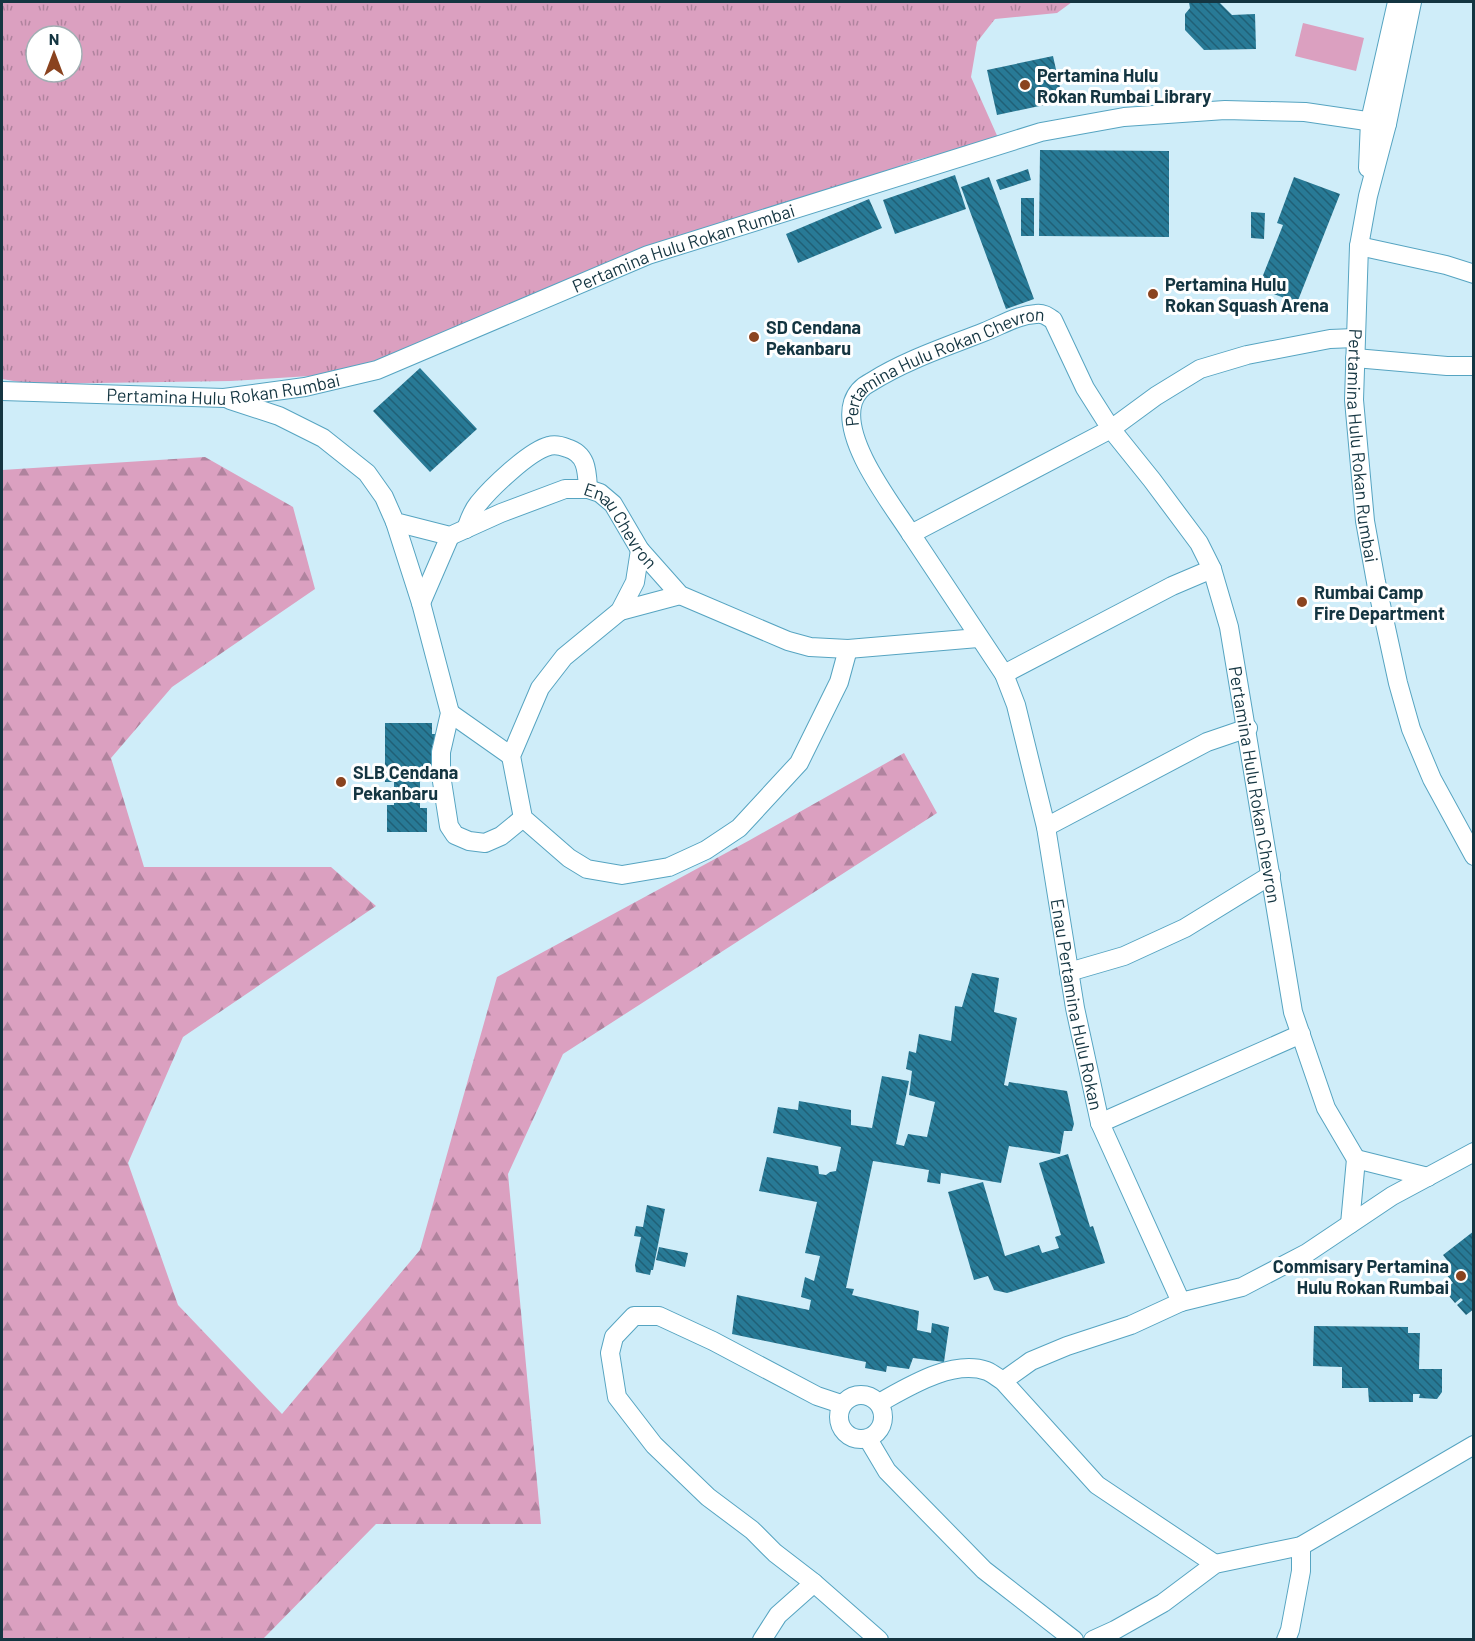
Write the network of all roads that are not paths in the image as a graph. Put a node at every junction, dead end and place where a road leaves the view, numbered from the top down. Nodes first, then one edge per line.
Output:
1 (1397, 2) edge
2 (1412, 2) edge
3 (1378, 123) junction
4 (1359, 246) junction
5 (1473, 274) edge
6 (1355, 338) junction
7 (1355, 358) junction
8 (1473, 366) edge
9 (2, 391) edge
10 (224, 398) junction
11 (1111, 429) junction
12 (588, 489) junction
13 (395, 522) junction
14 (458, 533) junction
15 (910, 534) junction
16 (640, 550) junction
17 (1212, 569) junction
18 (680, 596) junction
19 (421, 603) junction
20 (620, 611) junction
21 (978, 638) junction
22 (848, 648) junction
23 (1004, 674) junction
24 (450, 713) junction
25 (1248, 728) junction
26 (510, 756) junction
27 (523, 818) junction
28 (1046, 827) junction
29 (1473, 856) edge
30 (1272, 875) junction
31 (1069, 972) junction
32 (1301, 1034) junction
33 (1100, 1123) junction
34 (1473, 1152) edge
35 (1356, 1159) junction
36 (1428, 1177) junction
37 (1350, 1224) junction
38 (1181, 1302) junction
39 (1003, 1381) junction
40 (879, 1403) junction
41 (841, 1404) junction
42 (868, 1439) junction
43 (1473, 1444) edge
44 (1301, 1546) junction
45 (1215, 1564) junction
46 (814, 1583) junction
47 (762, 1640) edge
48 (879, 1640) edge
49 (1074, 1640) edge
50 (1093, 1640) edge
51 (1286, 1640) edge

1 - 3 street
2 - 3 street
3 - 4 street, Pertamina Hulu Rokan Rumbai
3 - 10 street, Pertamina Hulu Rokan Rumbai
4 - 5 street
4 - 6 street, Pertamina Hulu Rokan Rumbai
6 - 7 street, Pertamina Hulu Rokan Rumbai
6 - 11 street
7 - 8 street
7 - 29 street, Pertamina Hulu Rokan Rumbai
9 - 10 street, Pertamina Hulu Rokan Rumbai
10 - 13 street
11 - 15 street
11 - 15 street, Pertamina Hulu Rokan Chevron
11 - 17 street, Pertamina Hulu Rokan Chevron
12 - 14 street, Enau Chevron
12 - 14 street
12 - 16 street, Enau Chevron
13 - 14 street
13 - 19 street
14 - 19 street
15 - 21 street, Enau Pertamina Hulu Rokan
16 - 18 street, Enau Chevron
16 - 20 street
17 - 23 street
17 - 25 street, Pertamina Hulu Rokan Chevron
18 - 20 street
18 - 22 street, Enau Chevron
19 - 24 street
20 - 26 street
21 - 22 street, Enau Chevron
21 - 23 street, Enau Pertamina Hulu Rokan
22 - 27 street
23 - 28 street, Enau Pertamina Hulu Rokan
24 - 26 street
24 - 27 street
25 - 28 street
25 - 30 street, Pertamina Hulu Rokan Chevron
26 - 27 street
28 - 31 street, Enau Pertamina Hulu Rokan
30 - 31 street
30 - 32 street, Pertamina Hulu Rokan Chevron
31 - 33 street, Enau Pertamina Hulu Rokan
32 - 33 street
32 - 35 street, Pertamina Hulu Rokan Chevron
33 - 38 street, Enau Pertamina Hulu Rokan
34 - 36 street
35 - 36 street
35 - 37 street
36 - 37 street
37 - 38 street
38 - 39 street
39 - 40 street
39 - 45 street
40 - 41 street
40 - 42 street
41 - 42 street
41 - 46 street
42 - 49 street
43 - 44 street
44 - 45 street
44 - 51 street
45 - 50 street
46 - 47 street
46 - 48 street

